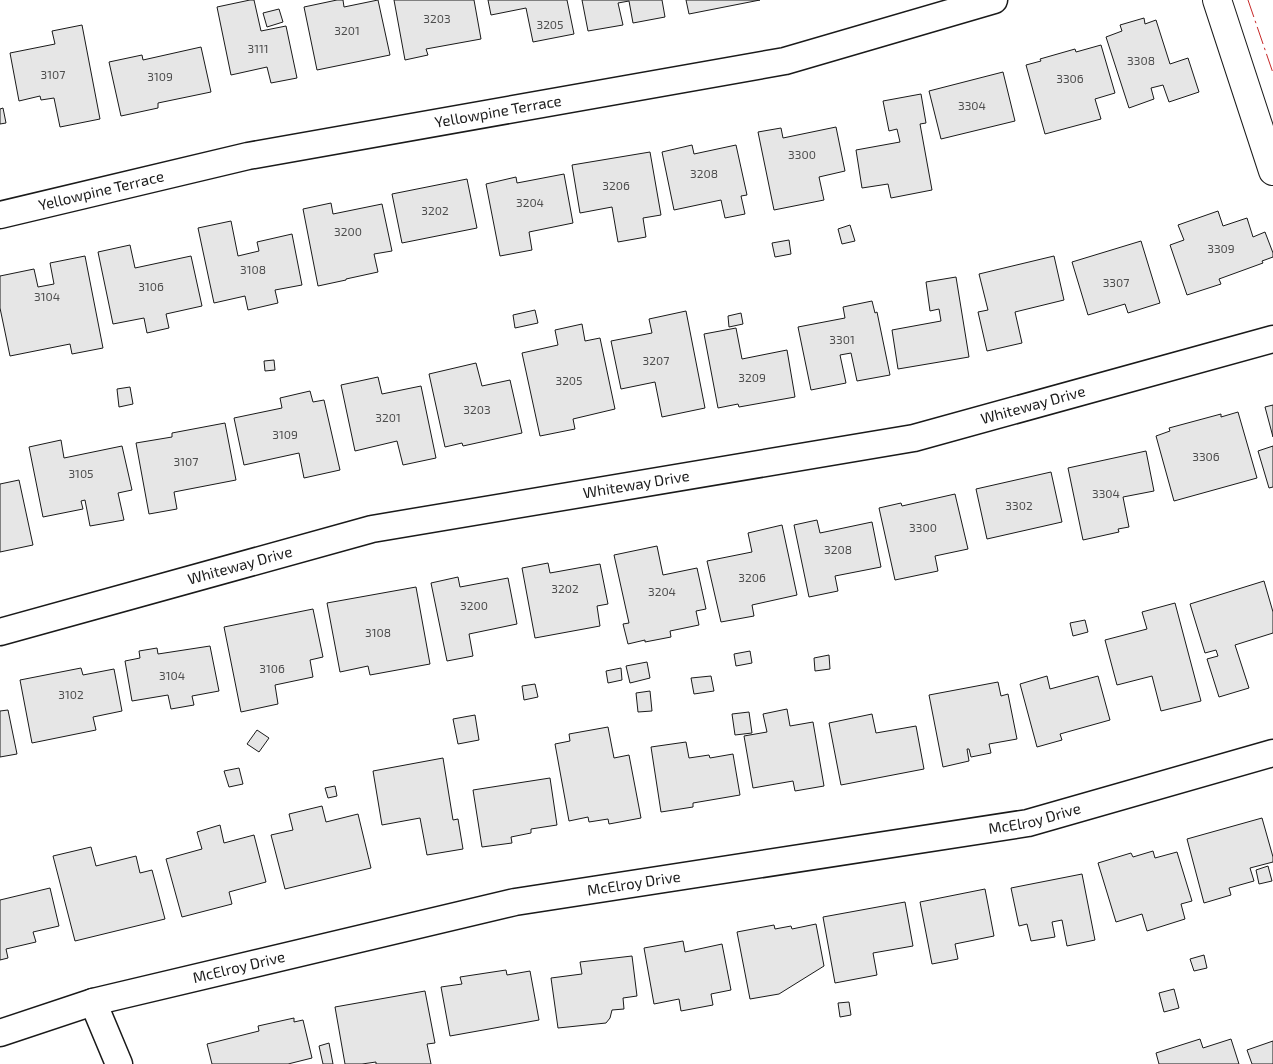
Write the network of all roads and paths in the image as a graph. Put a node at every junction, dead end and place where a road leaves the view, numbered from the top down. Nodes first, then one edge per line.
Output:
1 (994, 0) edge
2 (1216, 0) edge
3 (1273, 171) edge
4 (0, 215) edge
5 (1273, 339) edge
6 (0, 632) edge
7 (1273, 753) edge
8 (93, 1002) junction
9 (0, 1032) edge
10 (119, 1064) edge

1 - 4 street, Yellowpine Terrace
2 - 3 street
5 - 6 street, Whiteway Drive
7 - 8 street, McElroy Drive
8 - 9 street, McElroy Drive
8 - 10 street

